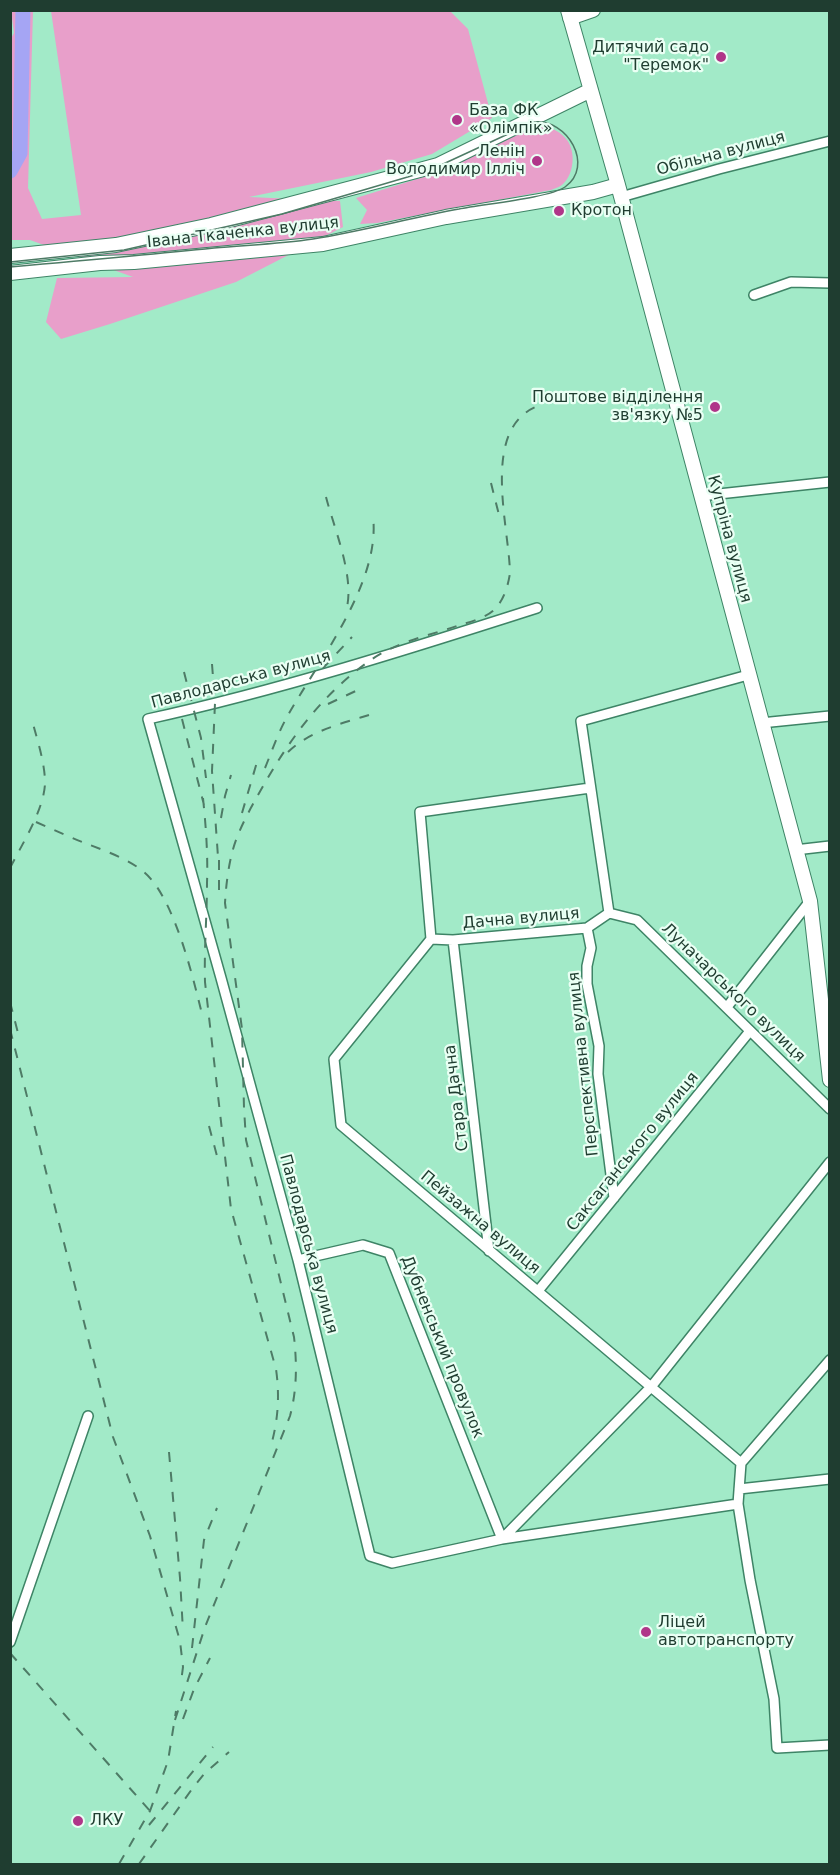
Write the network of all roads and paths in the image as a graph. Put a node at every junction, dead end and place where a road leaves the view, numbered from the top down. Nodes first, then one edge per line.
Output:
1 (593, 10) edge
2 (569, 14) edge
3 (591, 90) junction
4 (830, 141) edge
5 (620, 191) junction
6 (10, 256) edge
7 (10, 273) edge
8 (830, 283) edge
9 (753, 296) dead end
10 (830, 482) edge
11 (700, 496) junction
12 (537, 608) dead end
13 (748, 675) junction
14 (830, 716) edge
15 (761, 723) junction
16 (590, 788) junction
17 (830, 846) edge
18 (795, 850) junction
19 (810, 901) junction
20 (609, 913) junction
21 (587, 928) junction
22 (431, 939) junction
23 (453, 940) junction
24 (727, 1007) junction
25 (750, 1031) junction
26 (830, 1080) edge
27 (830, 1109) edge
28 (830, 1161) edge
29 (614, 1198) junction
30 (489, 1251) junction
31 (298, 1260) junction
32 (538, 1291) junction
33 (830, 1360) edge
34 (651, 1387) junction
35 (88, 1416) dead end
36 (741, 1463) junction
37 (830, 1479) edge
38 (739, 1489) junction
39 (738, 1504) junction
40 (502, 1539) junction
41 (10, 1642) edge
42 (830, 1744) edge

1 - 2 main road
2 - 3 main road, Купріна вулиця
3 - 5 main road, Купріна вулиця
3 - 6 main road, Івана Ткаченка вулиця
4 - 5 street, Обільна вулиця
5 - 7 main road, Івана Ткаченка вулиця
5 - 11 main road, Купріна вулиця
8 - 9 street
10 - 11 street
11 - 13 main road, Купріна вулиця
12 - 31 street, Павлодарська вулиця
13 - 15 main road, Купріна вулиця
13 - 16 street
14 - 15 street
15 - 18 main road, Купріна вулиця
16 - 20 street
16 - 22 street
17 - 18 street
18 - 19 main road, Купріна вулиця
19 - 24 street
19 - 26 main road, Купріна вулиця
20 - 21 street, Дачна вулиця
20 - 24 street, Луначарського вулиця
21 - 23 street, Дачна вулиця
21 - 29 street, Перспективна вулиця
22 - 23 street, Дачна вулиця
22 - 30 street, Пейзажна вулиця
23 - 30 street, Стара Дачна
24 - 25 street, Луначарського вулиця
25 - 27 street, Луначарського вулиця
25 - 29 street, Саксаганського вулиця
28 - 34 street
29 - 32 street, Саксаганського вулиця
30 - 32 street, Пейзажна вулиця
31 - 40 street, Дубненський провулок
31 - 40 street, Павлодарська вулиця
32 - 34 street, Пейзажна вулиця
33 - 36 street
34 - 36 street, Пейзажна вулиця
34 - 40 street
35 - 41 street
36 - 38 street
37 - 38 street
38 - 39 street
39 - 40 street
39 - 42 street

